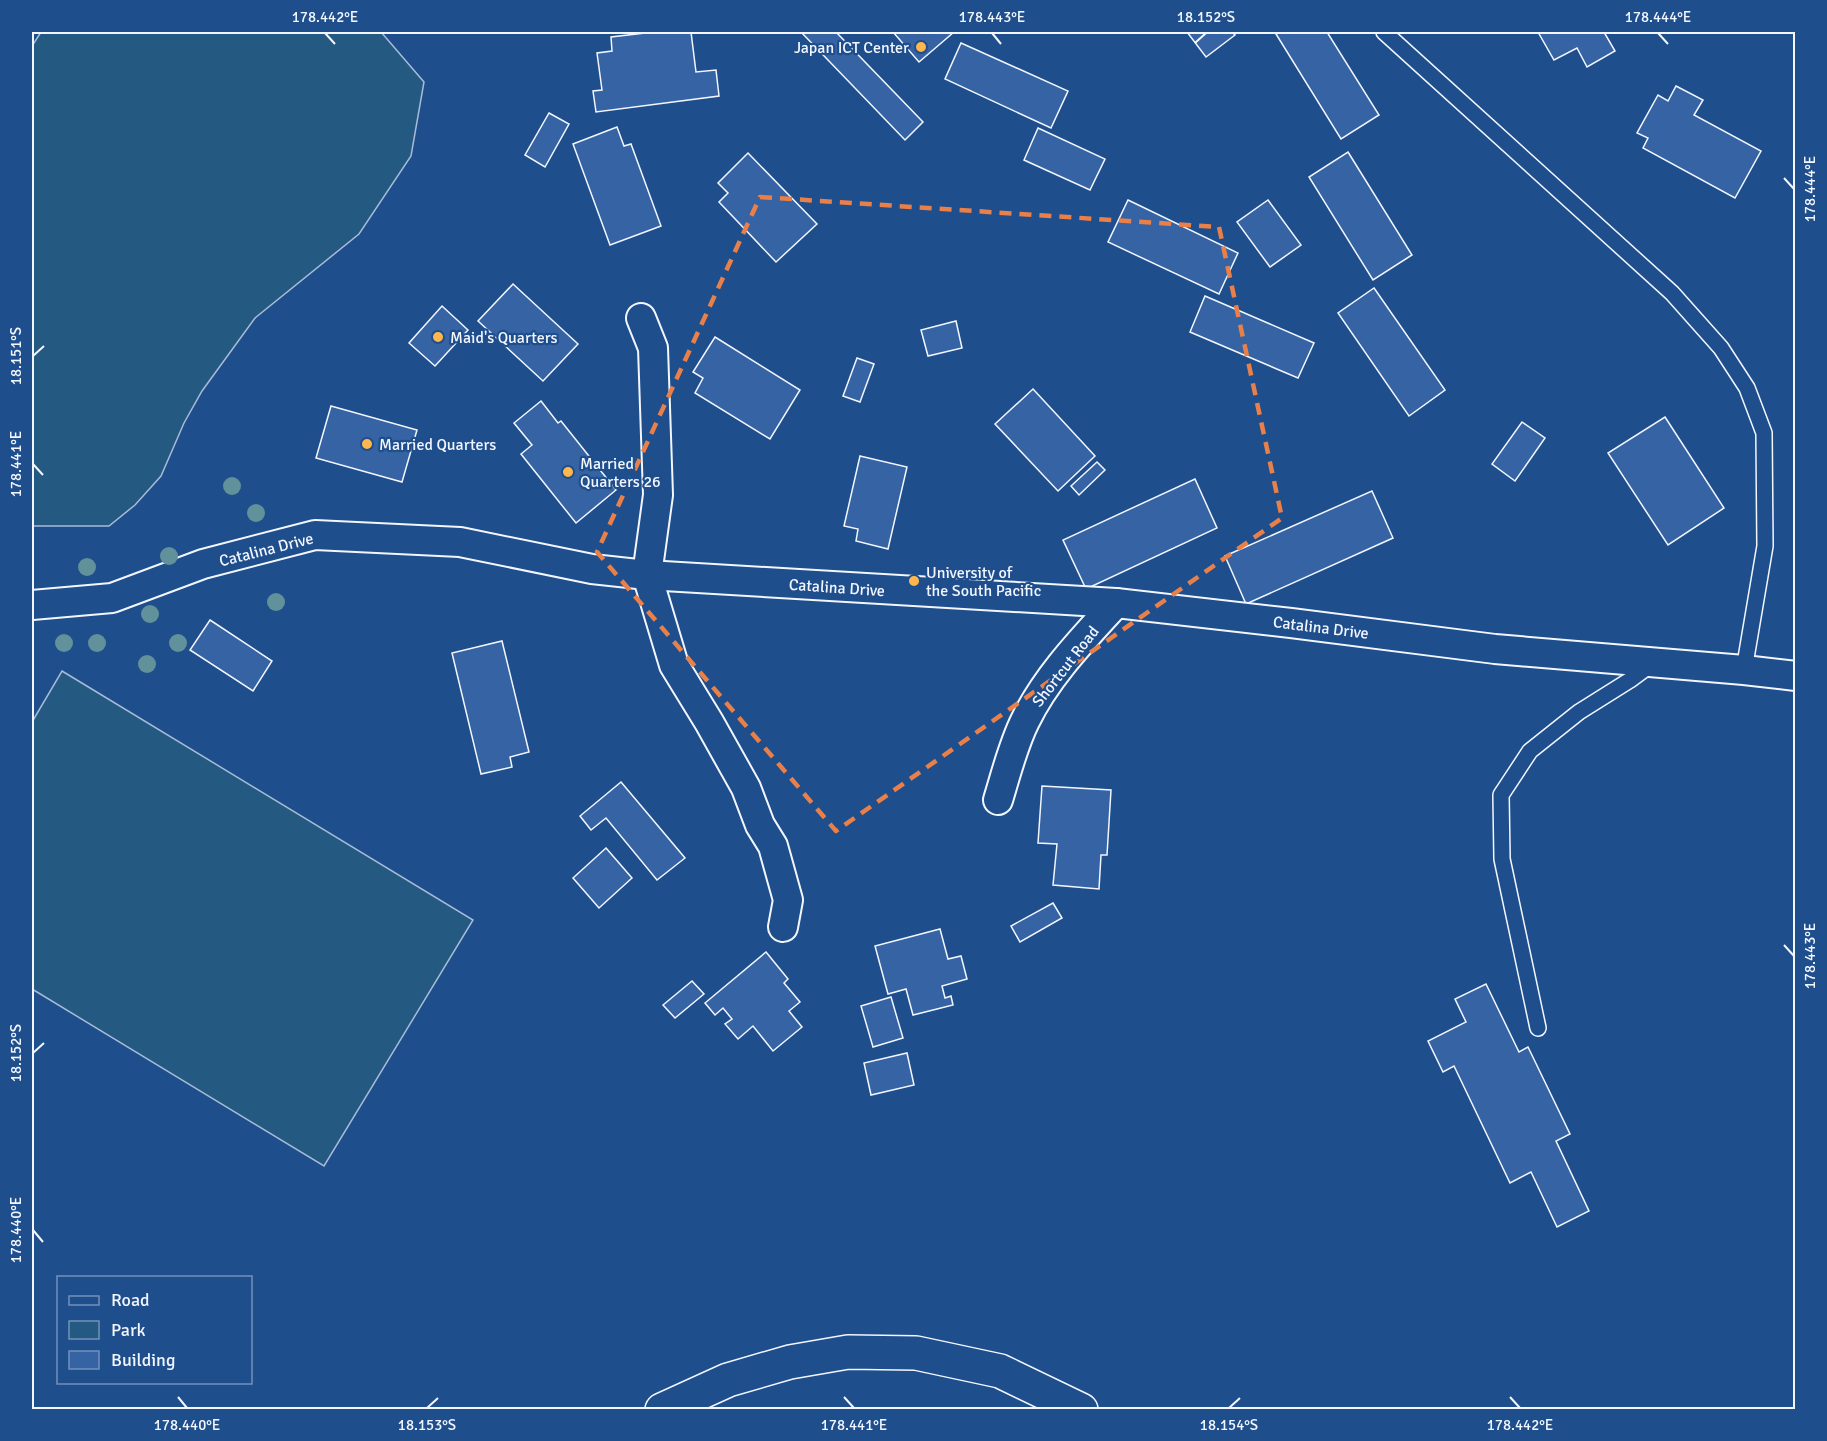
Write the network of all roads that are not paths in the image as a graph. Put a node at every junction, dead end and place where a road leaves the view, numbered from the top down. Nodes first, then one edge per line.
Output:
1 (1384, 32) edge
2 (641, 318) dead end
3 (647, 575) junction
4 (1116, 603) junction
5 (32, 605) edge
6 (1653, 663) junction
7 (1744, 670) junction
8 (1796, 676) edge
9 (998, 800) dead end
10 (783, 927) dead end
11 (1538, 1028) dead end
12 (662, 1410) edge
13 (1081, 1410) edge

1 - 7 lane
2 - 3 street
3 - 4 street, Catalina Drive
3 - 5 street, Catalina Drive
3 - 10 street
4 - 6 street, Catalina Drive
4 - 9 street, Shortcut Road
6 - 7 street, Catalina Drive
6 - 11 lane
7 - 8 street, Catalina Drive
12 - 13 main road

